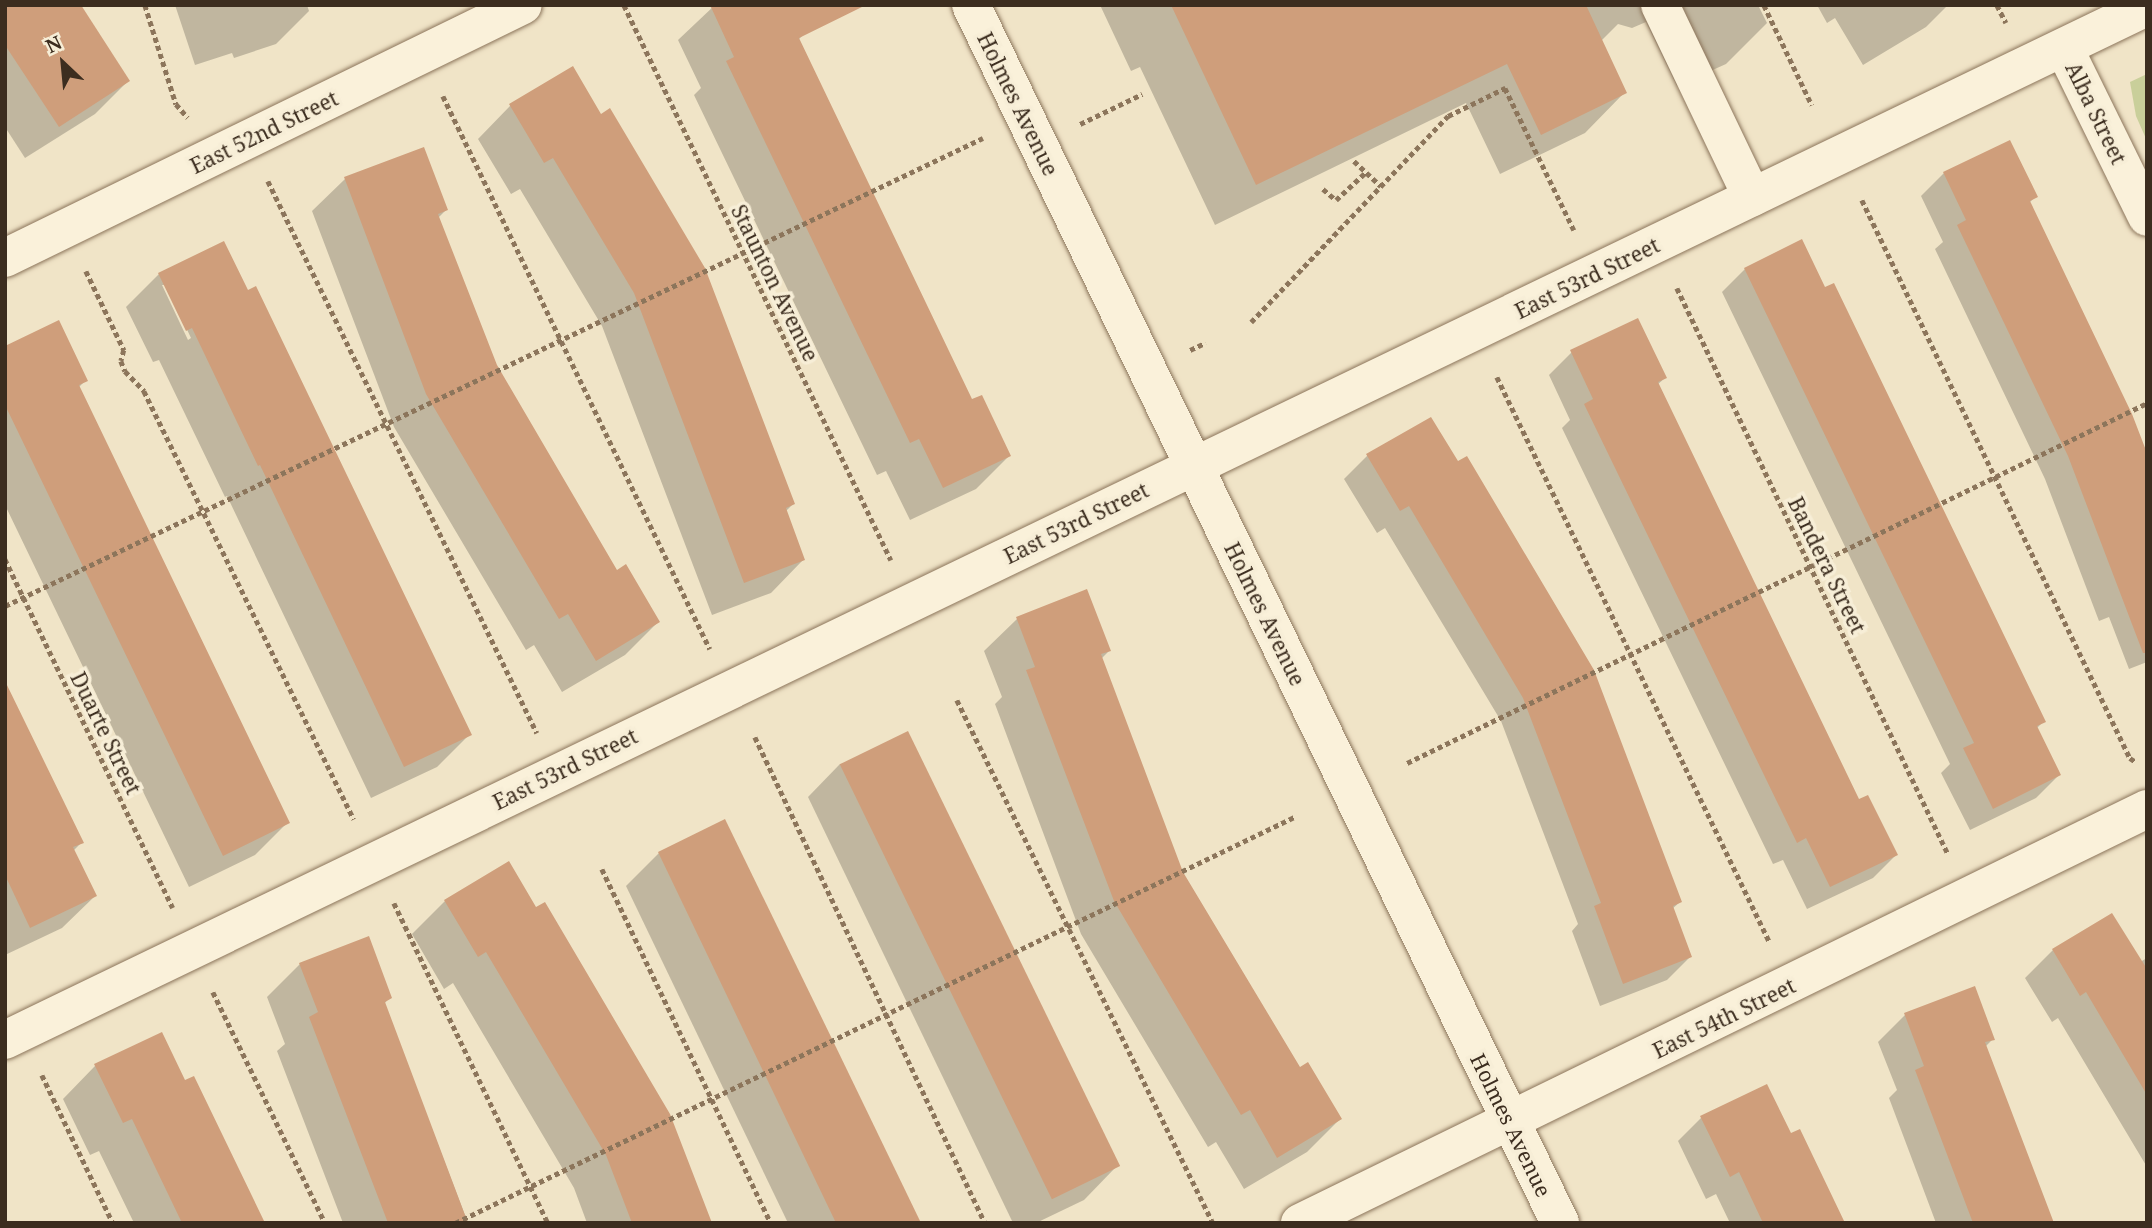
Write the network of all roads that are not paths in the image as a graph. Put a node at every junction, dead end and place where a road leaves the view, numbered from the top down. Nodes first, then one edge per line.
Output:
1 (523, 5) edge
2 (971, 5) edge
3 (1660, 5) edge
4 (2147, 7) edge
5 (2064, 48) junction
6 (1752, 197) junction
7 (2147, 217) edge
8 (5, 258) edge
9 (1195, 466) junction
10 (2147, 809) edge
11 (5, 1040) edge
12 (1509, 1122) junction
13 (1300, 1223) edge
14 (1560, 1223) edge

1 - 8 street, East 52nd Street
2 - 9 street, Holmes Avenue
3 - 6 street
4 - 5 street, East 53rd Street
5 - 6 street, East 53rd Street
5 - 7 street, Alba Street
6 - 9 street, East 53rd Street
9 - 11 street, East 53rd Street
9 - 12 street, Holmes Avenue
10 - 12 street, East 54th Street
12 - 13 street, East 54th Street
12 - 14 street, Holmes Avenue

